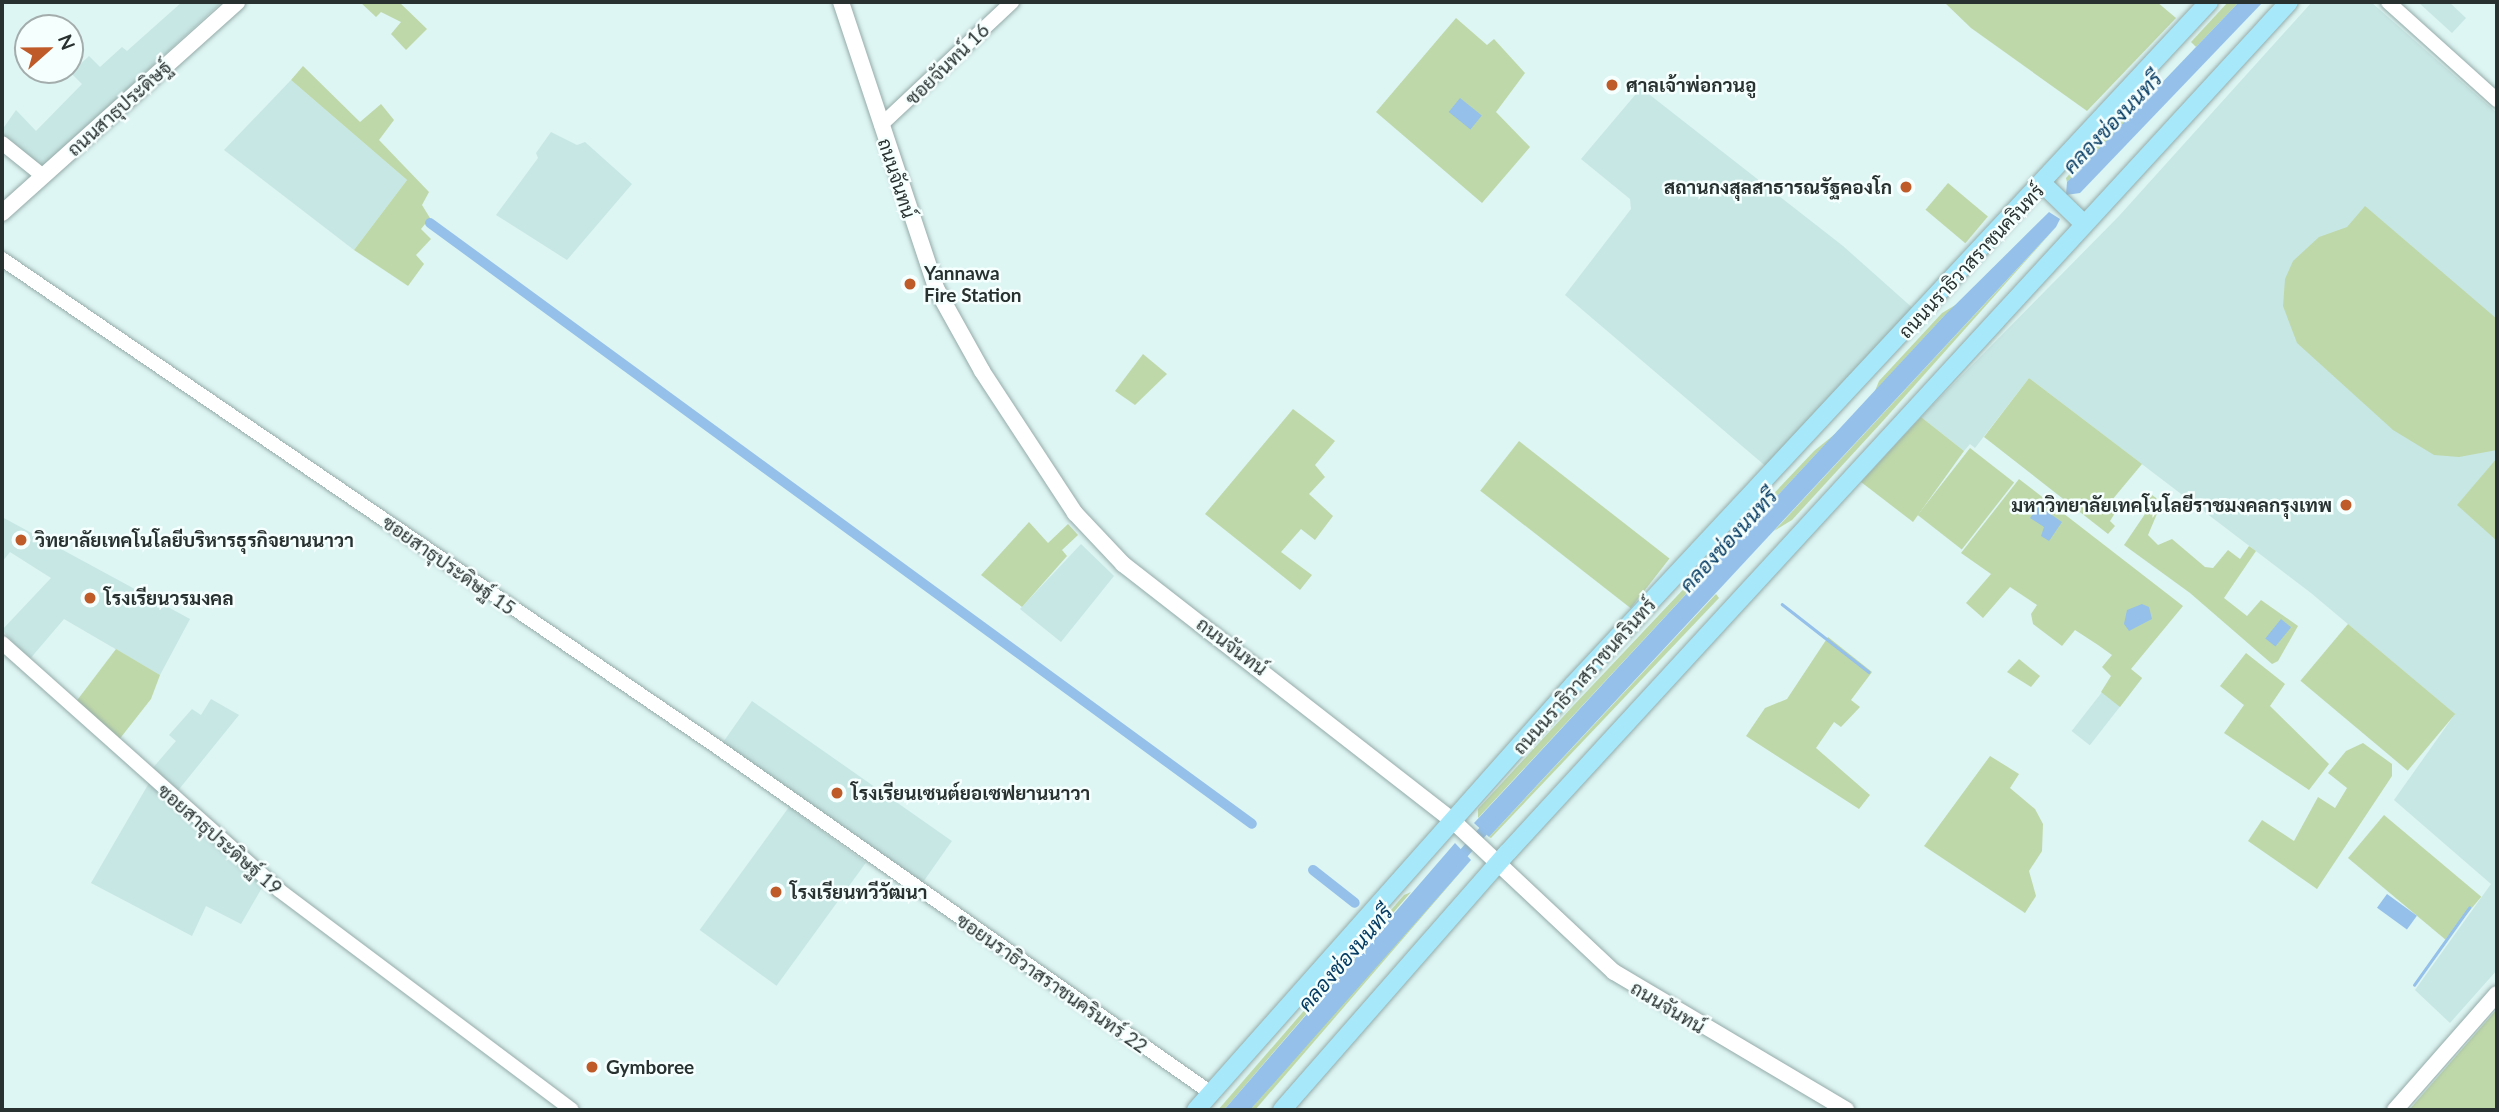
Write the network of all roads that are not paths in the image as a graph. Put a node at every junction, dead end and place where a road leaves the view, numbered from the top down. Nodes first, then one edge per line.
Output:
1 (237, 2) edge
2 (841, 2) edge
3 (1012, 2) edge
4 (2209, 2) edge
5 (2289, 2) edge
6 (2388, 2) edge
7 (2497, 100) edge
8 (881, 124) junction
9 (2, 143) edge
10 (43, 176) junction
11 (2043, 184) junction
12 (2, 213) edge
13 (2084, 224) junction
14 (2, 259) edge
15 (2, 643) edge
16 (1457, 824) junction
17 (1492, 859) junction
18 (894, 874) joint
19 (2497, 994) edge
20 (1211, 1093) junction
21 (572, 1110) edge
22 (1196, 1110) edge
23 (1282, 1110) edge
24 (1846, 1110) edge
25 (2395, 1110) edge

1 - 10 main road, ถนนสาธุประดิษฐ์
2 - 8 main road, ถนนจันทน์
3 - 8 street, ซอยจันทน์ 16
4 - 11 main road, ถนนนราธิวาสราชนครินทร์
5 - 13 main road
6 - 7 street
8 - 16 main road, ถนนจันทน์
9 - 10 street
10 - 12 main road, ถนนสาธุประดิษฐ์
11 - 13 main road
11 - 16 main road, ถนนนราธิวาสราชนครินทร์
13 - 17 main road
14 - 18 street, ซอยสาธุประดิษฐ์ 15
15 - 21 street, ซอยสาธุประดิษฐ์ 19
16 - 17 main road, ถนนจันทน์
16 - 20 main road, ถนนนราธิวาสราชนครินทร์
17 - 23 main road
17 - 24 main road, ถนนจันทน์
18 - 20 street, ซอยนราธิวาสราชนครินทร์ 22
19 - 25 main road
20 - 22 main road, ถนนนราธิวาสราชนครินทร์

